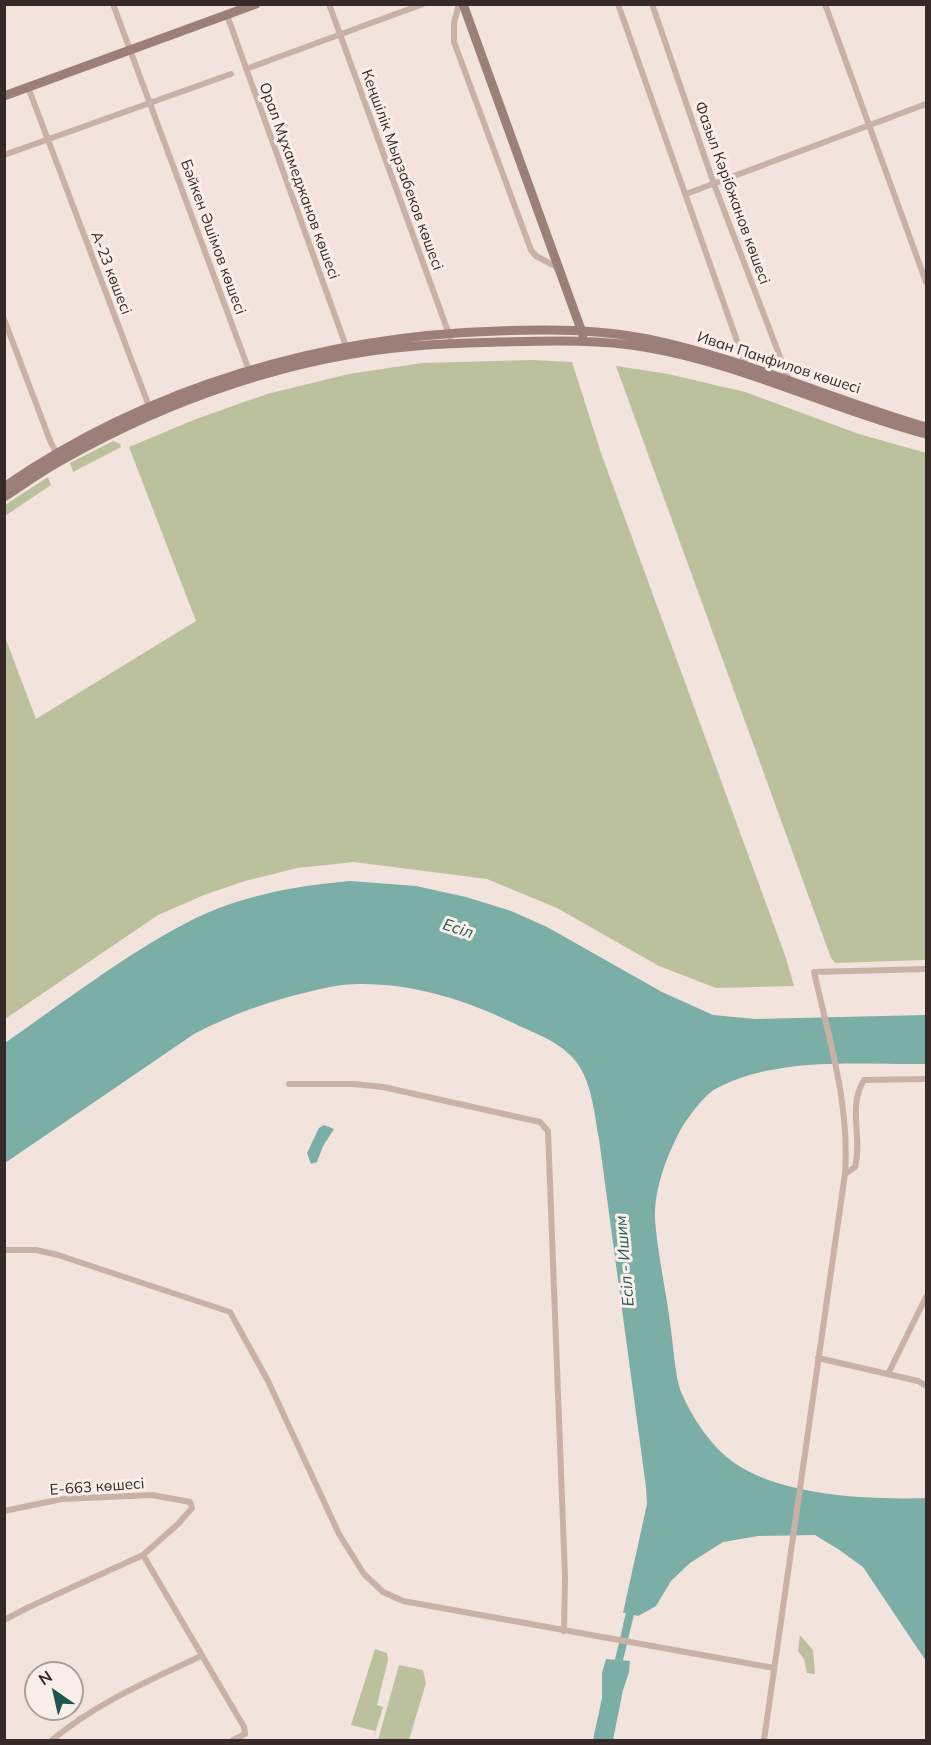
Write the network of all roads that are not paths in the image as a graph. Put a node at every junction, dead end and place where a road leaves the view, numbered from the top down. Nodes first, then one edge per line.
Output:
1 (113, 4) edge
2 (256, 4) edge
3 (329, 4) edge
4 (423, 4) edge
5 (461, 4) edge
6 (618, 4) edge
7 (651, 4) edge
8 (825, 4) edge
9 (227, 15) junction
10 (340, 34) junction
11 (131, 50) junction
12 (246, 69) junction
13 (231, 74) dead end
14 (28, 87) junction
15 (4, 96) edge
16 (151, 103) junction
17 (927, 104) edge
18 (869, 125) junction
19 (48, 139) junction
20 (4, 155) edge
21 (714, 184) junction
22 (686, 194) junction
23 (560, 269) junction
24 (927, 282) edge
25 (4, 319) edge
26 (581, 330) junction
27 (448, 332) junction
28 (585, 340) junction
29 (452, 343) junction
30 (347, 351) junction
31 (747, 369) junction
32 (251, 375) junction
33 (790, 386) junction
34 (151, 411) junction
35 (927, 427) edge
36 (927, 435) edge
37 (59, 457) junction
38 (4, 487) edge
39 (4, 497) edge
40 (927, 969) edge
41 (927, 1079) edge
42 (289, 1084) dead end
43 (845, 1174) junction
44 (4, 1250) edge
45 (927, 1297) edge
46 (818, 1358) junction
47 (888, 1374) junction
48 (927, 1386) edge
49 (4, 1511) edge
50 (143, 1556) junction
51 (4, 1620) edge
52 (564, 1631) junction
53 (201, 1656) junction
54 (774, 1668) junction
55 (52, 1740) edge
56 (233, 1740) edge
57 (764, 1740) edge

1 - 11 street, Бәйкен Әшімов көшесі
2 - 9 street
3 - 10 street, Кеңшілік Мырзабеков көшесі
4 - 10 street
5 - 23 street
5 - 23 street
6 - 22 street
7 - 21 street, Фазыл Кәрібжанов көшесі
8 - 18 street
9 - 11 street
9 - 12 street, Орал Мұхамеджанов көшесі
10 - 12 street
10 - 27 street, Кеңшілік Мырзабеков көшесі
11 - 14 street
11 - 16 street, Бәйкен Әшімов көшесі
12 - 30 street, Орал Мұхамеджанов көшесі
13 - 16 street
14 - 15 street
14 - 19 street, А-23 көшесі
16 - 19 street
16 - 32 street, Бәйкен Әшімов көшесі
17 - 18 street
18 - 21 street
18 - 24 street
19 - 20 street
19 - 34 street, А-23 көшесі
21 - 22 street
21 - 33 street, Фазыл Кәрібжанов көшесі
22 - 31 street
23 - 26 street
25 - 37 street
26 - 27 street, Иван Панфилов көшесі
26 - 28 street
26 - 31 street, Иван Панфилов көшесі
27 - 29 street, Кеңшілік Мырзабеков көшесі
27 - 30 street, Иван Панфилов көшесі
28 - 29 street, Иван Панфилов көшесі
28 - 31 street, Иван Панфилов көшесі
29 - 30 street, Иван Панфилов көшесі
30 - 32 street, Иван Панфилов көшесі
31 - 33 street, Иван Панфилов көшесі
32 - 34 street, Иван Панфилов көшесі
33 - 35 street, Иван Панфилов көшесі
33 - 36 street, Иван Панфилов көшесі
34 - 37 street, Иван Панфилов көшесі
37 - 38 street, Иван Панфилов көшесі
37 - 39 street, Иван Панфилов көшесі
40 - 43 street
41 - 43 street
42 - 52 street
43 - 46 street
44 - 52 street
45 - 47 street
46 - 47 street
46 - 54 street
47 - 48 street
49 - 50 street, Е-663 көшесі
50 - 51 street, Е-663 көшесі
50 - 53 street
52 - 54 street
53 - 55 street
53 - 56 street
54 - 57 street

